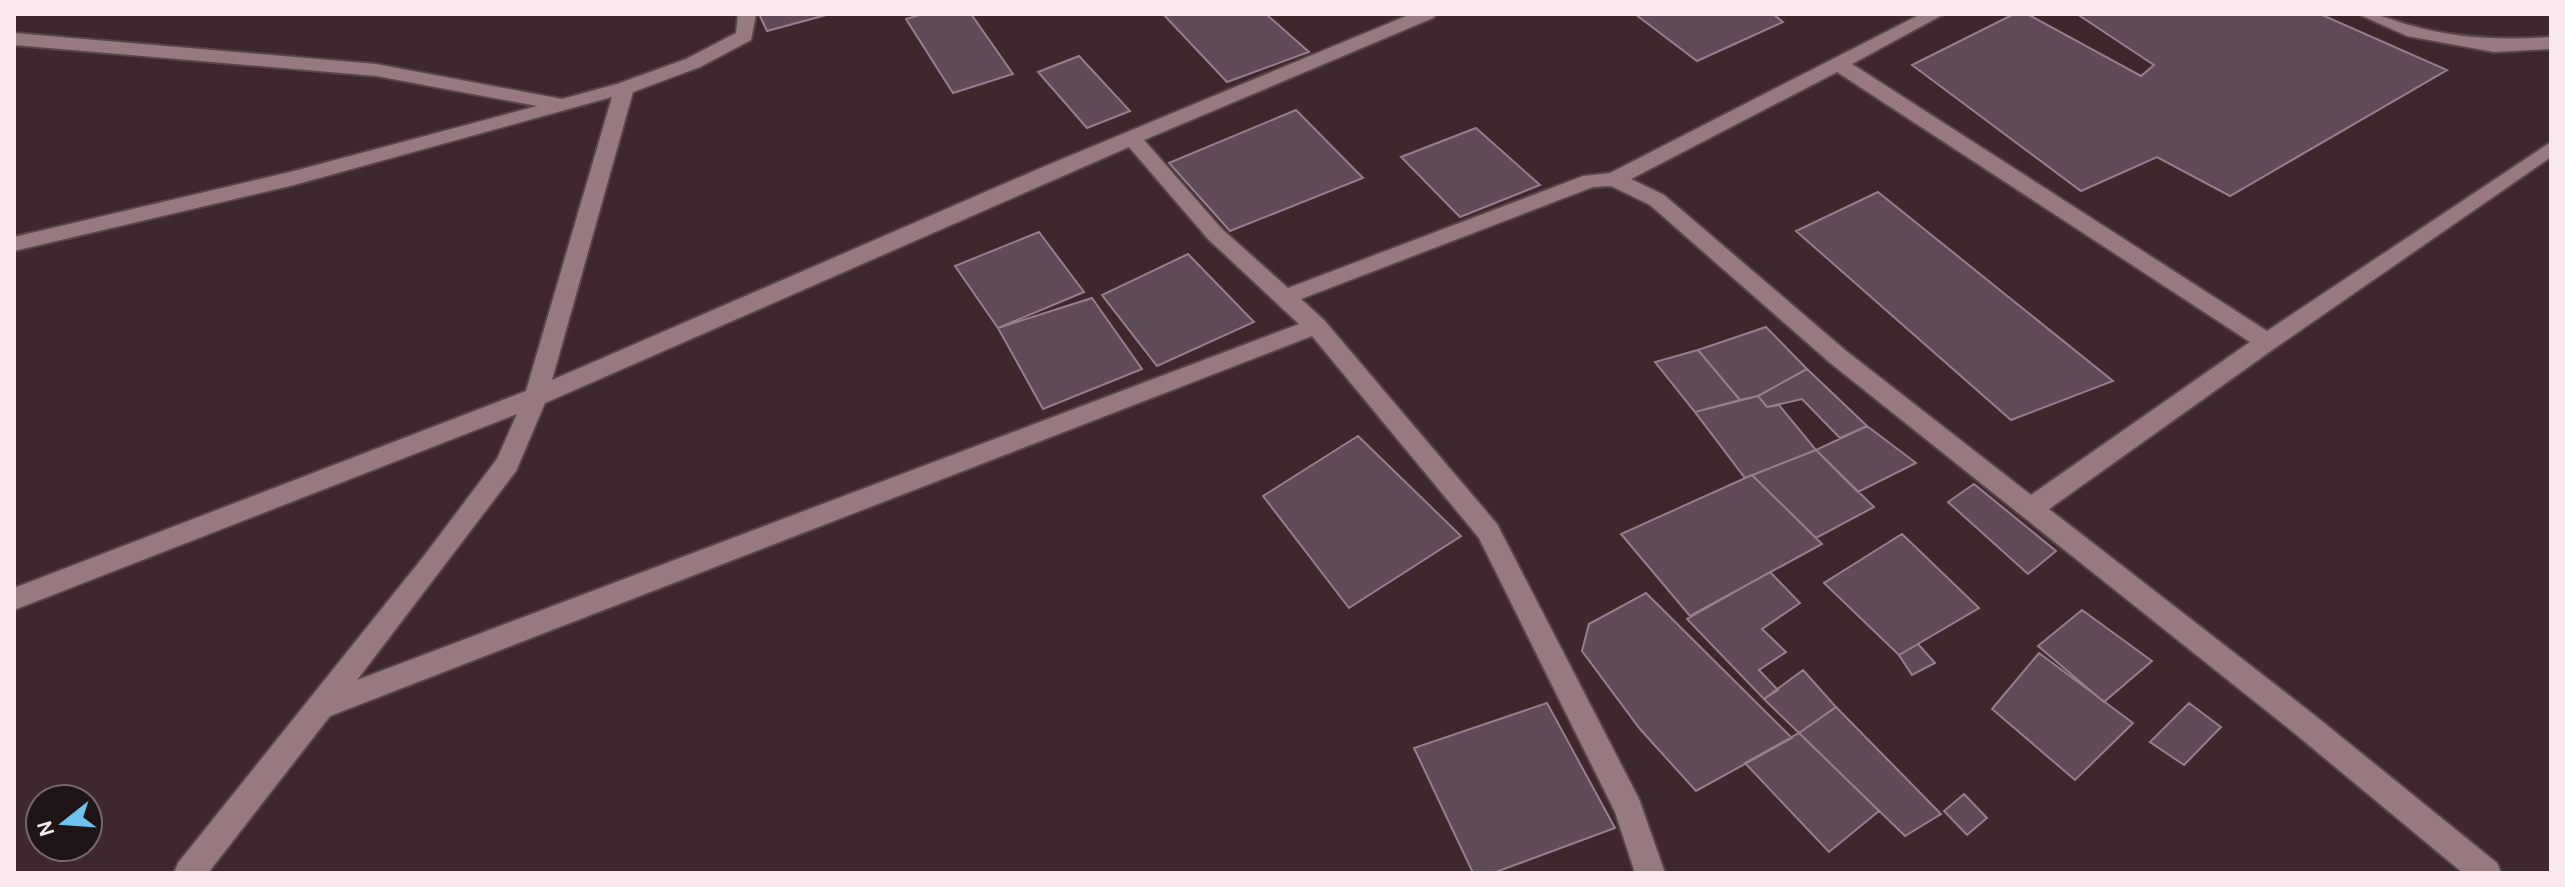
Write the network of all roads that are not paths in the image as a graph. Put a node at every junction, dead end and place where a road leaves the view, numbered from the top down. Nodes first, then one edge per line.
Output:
1 (747, 14) edge
2 (1427, 14) edge
3 (2367, 14) edge
4 (1919, 17) edge
5 (14, 39) edge
6 (2551, 43) edge
7 (1837, 63) junction
8 (624, 88) junction
9 (562, 104) junction
10 (1132, 138) junction
11 (2551, 148) edge
12 (1614, 179) junction
13 (14, 244) edge
14 (1285, 297) junction
15 (1316, 326) junction
16 (2267, 342) junction
17 (536, 397) junction
18 (2029, 510) junction
19 (14, 599) edge
20 (320, 707) junction
21 (189, 873) edge
22 (1650, 873) edge
23 (2486, 873) edge

1 - 8 street
2 - 10 street
3 - 6 street
4 - 7 street
5 - 9 street
7 - 12 street
7 - 16 street
8 - 9 street
8 - 17 street
9 - 13 street
10 - 14 street
10 - 17 street
11 - 16 street
12 - 14 street
12 - 18 street
14 - 15 street
15 - 20 street
15 - 22 street
16 - 18 street
17 - 19 street
17 - 20 street
18 - 23 street
20 - 21 street

